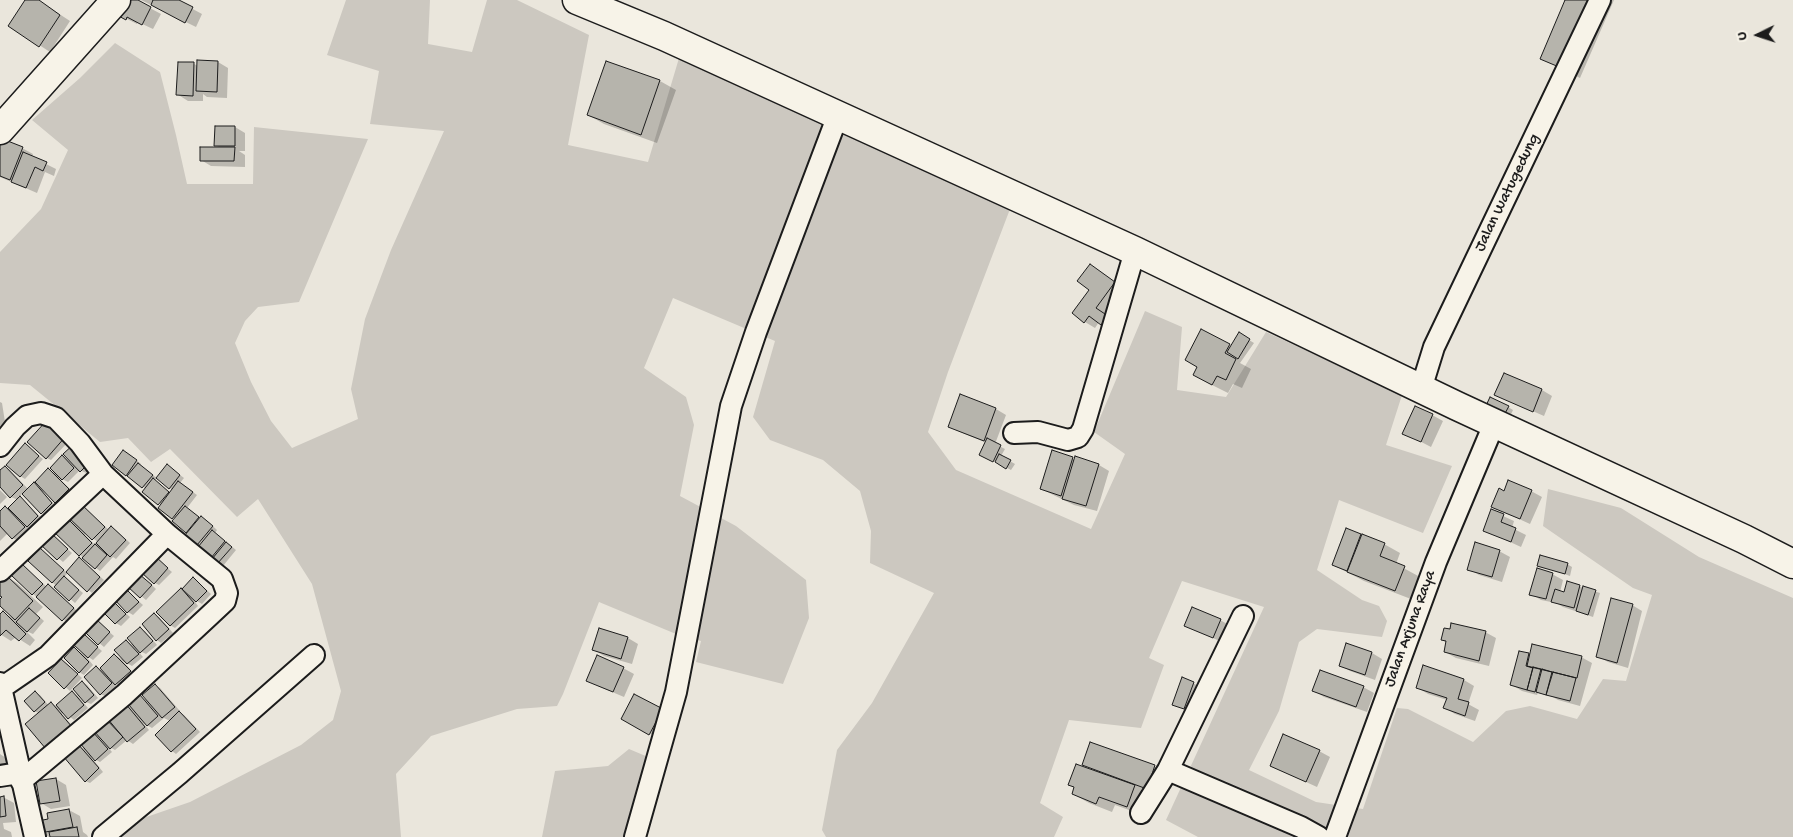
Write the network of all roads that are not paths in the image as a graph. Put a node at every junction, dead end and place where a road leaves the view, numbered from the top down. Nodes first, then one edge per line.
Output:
1 (116, 0) edge
2 (577, 0) edge
3 (1600, 0) edge
4 (838, 115) junction
5 (0, 130) edge
6 (1135, 251) junction
7 (1421, 389) junction
8 (1494, 424) junction
9 (1014, 433) dead end
10 (0, 446) edge
11 (103, 474) junction
12 (167, 534) junction
13 (1793, 564) edge
14 (0, 571) edge
15 (1243, 616) dead end
16 (314, 655) dead end
17 (0, 687) edge
18 (1168, 770) junction
19 (13, 776) edge
20 (1141, 813) dead end
21 (35, 837) edge
22 (104, 837) edge
23 (635, 837) edge
24 (1319, 837) edge
25 (1335, 837) edge

1 - 5 street
2 - 4 street
3 - 7 street, Jalan Watugedung
4 - 6 street
4 - 23 street
6 - 7 street
6 - 9 street
7 - 8 street
8 - 13 street
8 - 25 street, Jalan Arjuna Raya
10 - 11 street
11 - 12 street
11 - 14 street
12 - 17 street
12 - 19 street
15 - 18 street
16 - 22 street
17 - 19 street
18 - 20 street
18 - 24 street
19 - 21 street

